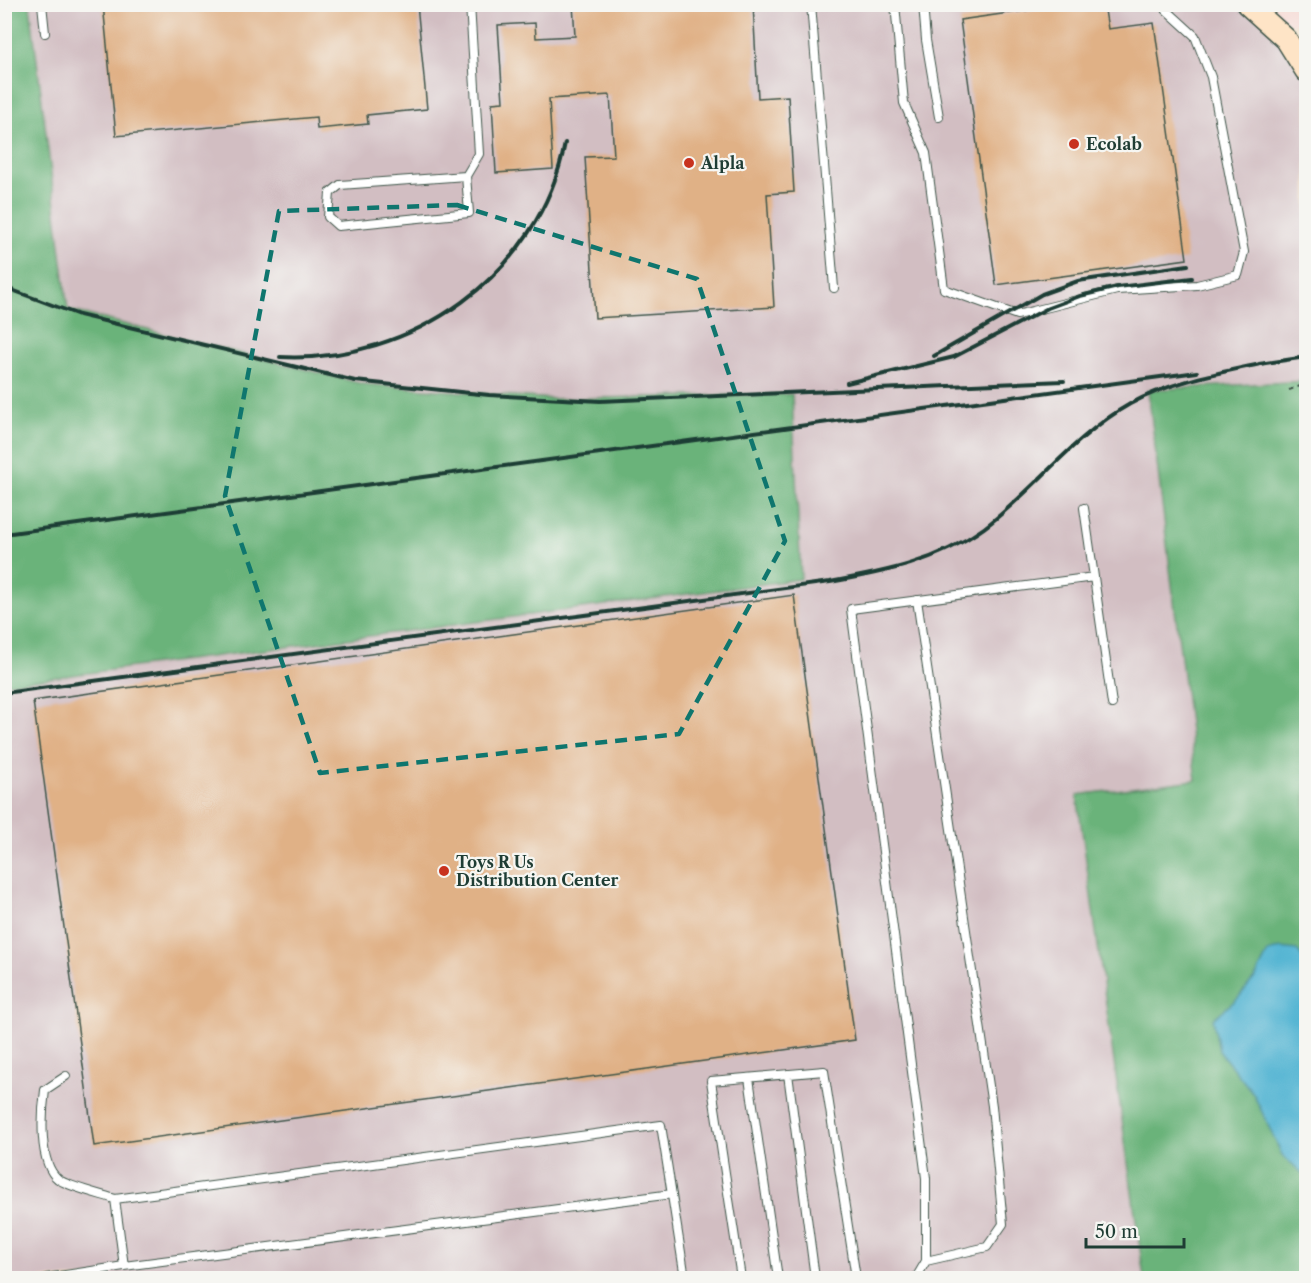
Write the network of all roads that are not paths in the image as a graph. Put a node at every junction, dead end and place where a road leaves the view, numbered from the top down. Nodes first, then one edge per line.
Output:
1 (42, 4) edge
2 (470, 4) edge
3 (811, 4) edge
4 (895, 4) edge
5 (923, 4) edge
6 (1160, 4) edge
7 (1247, 4) edge
8 (45, 33) dead end
9 (1306, 71) edge
10 (939, 117) dead end
11 (466, 176) junction
12 (834, 288) dead end
13 (1084, 508) dead end
14 (1094, 576) junction
15 (917, 600) junction
16 (1112, 704) dead end
17 (788, 1074) junction
18 (66, 1076) dead end
19 (750, 1078) junction
20 (672, 1194) junction
21 (115, 1199) junction
22 (926, 1261) junction
23 (124, 1266) junction
24 (46, 1278) edge
25 (685, 1278) edge
26 (741, 1278) edge
27 (778, 1278) edge
28 (815, 1278) edge
29 (856, 1278) edge
30 (916, 1278) edge

1 - 8 lane
2 - 11 lane
3 - 12 lane
4 - 6 lane
5 - 10 lane
7 - 9 main road
11 - 11 lane
13 - 14 lane
14 - 15 lane
14 - 16 lane
15 - 22 lane
15 - 22 lane
17 - 19 lane
17 - 28 lane
17 - 29 lane
18 - 21 lane
19 - 26 lane
19 - 27 lane
20 - 21 lane
20 - 23 lane
20 - 25 lane
21 - 23 lane
22 - 30 lane
23 - 24 lane

